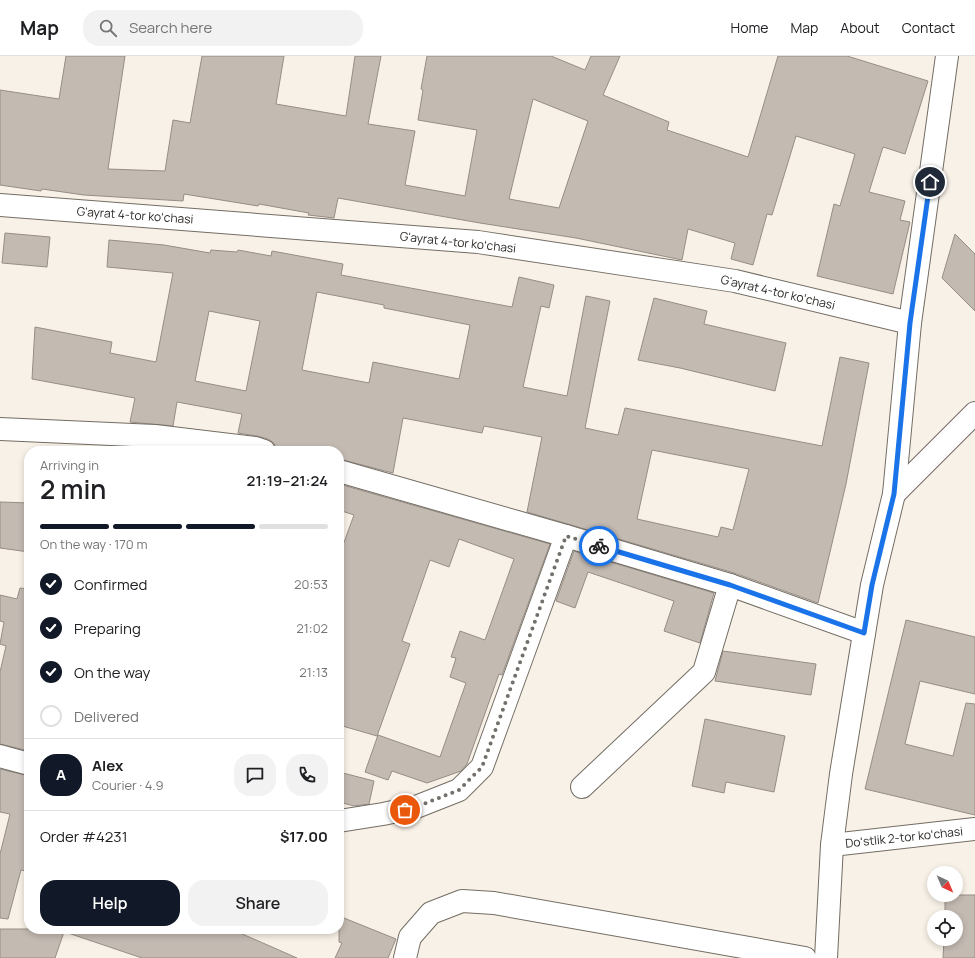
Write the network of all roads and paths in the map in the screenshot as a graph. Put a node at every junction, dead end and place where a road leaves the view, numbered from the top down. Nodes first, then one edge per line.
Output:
1 (947, 56) edge
2 (0, 205) edge
3 (910, 323) junction
4 (975, 413) edge
5 (0, 429) edge
6 (238, 446) edge
7 (344, 472) edge
8 (894, 494) junction
9 (566, 536) junction
10 (730, 585) junction
11 (864, 633) junction
12 (0, 756) edge
13 (24, 763) edge
14 (582, 787) dead end
15 (344, 820) edge
16 (975, 829) edge
17 (832, 845) junction
18 (405, 958) edge
19 (805, 958) edge
20 (826, 958) edge

1 - 3 street
2 - 3 street, G'ayrat 4-tor koʻchasi
3 - 8 street
4 - 8 street
5 - 6 street
7 - 9 street
8 - 11 street
9 - 10 street
9 - 15 street
10 - 11 street
10 - 14 street
11 - 17 street
12 - 13 street
16 - 17 street, Doʻstlik 2-tor koʻchasi
17 - 20 street
18 - 19 street

